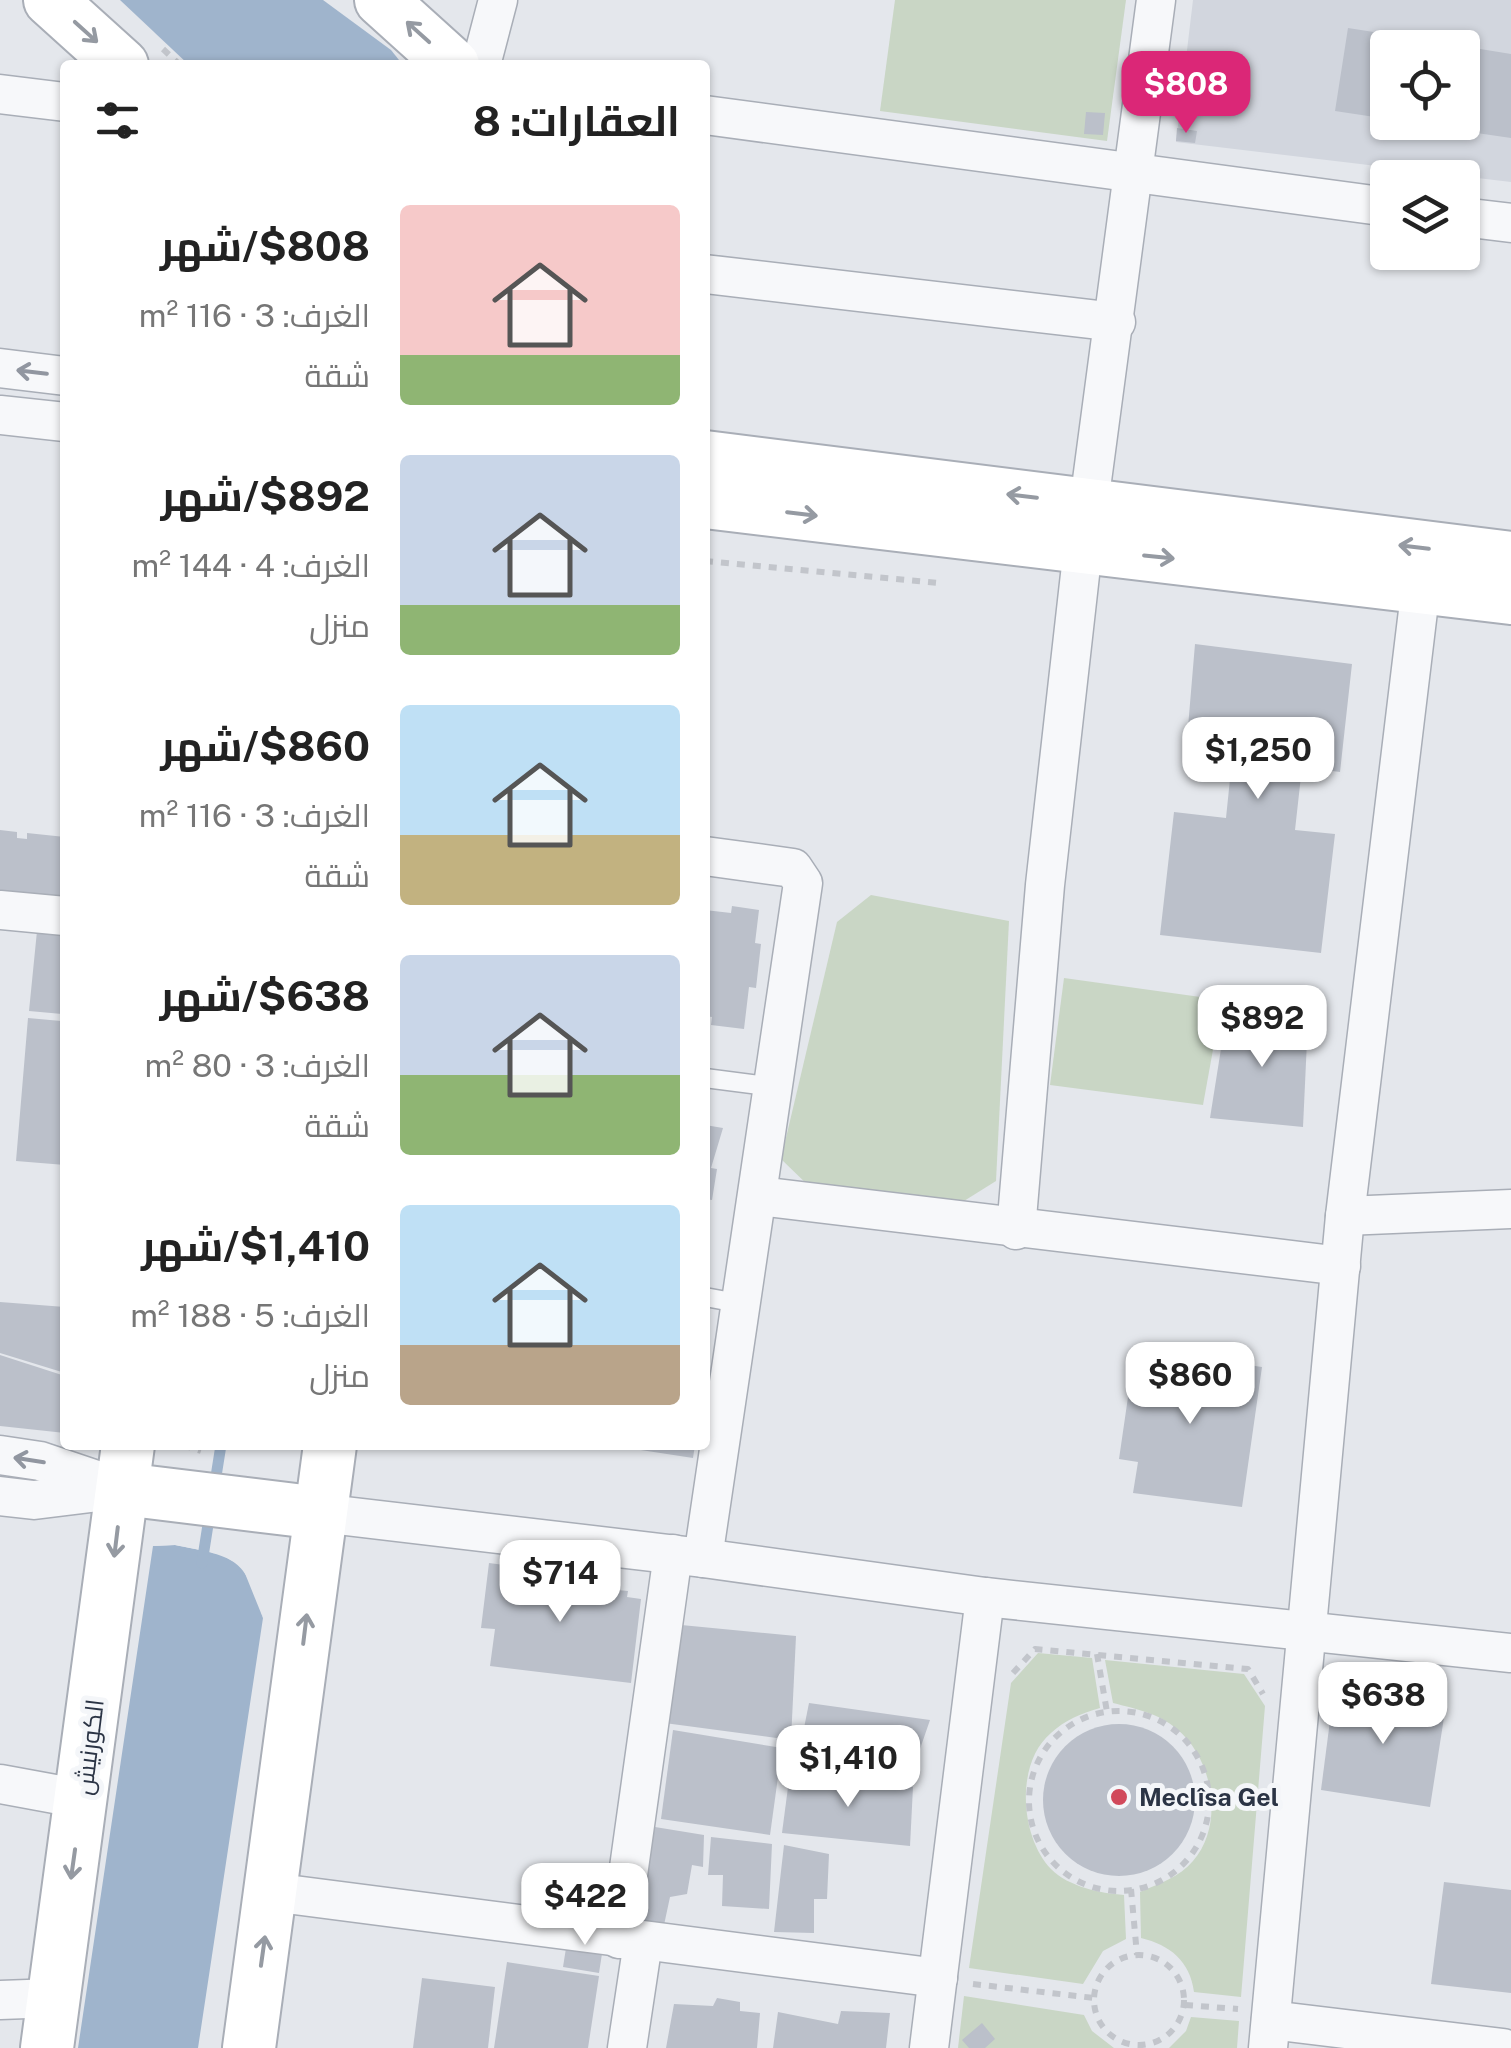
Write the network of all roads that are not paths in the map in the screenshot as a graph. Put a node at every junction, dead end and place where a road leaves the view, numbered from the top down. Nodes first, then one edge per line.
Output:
1 (50, 0) edge
2 (382, 0) edge
3 (498, 0) edge
4 (1156, 0) edge
5 (116, 60) edge
6 (448, 60) edge
7 (482, 60) edge
8 (0, 94) edge
9 (60, 101) edge
10 (710, 115) edge
11 (1133, 175) junction
12 (1370, 205) edge
13 (1480, 219) edge
14 (1511, 223) edge
15 (710, 275) edge
16 (1116, 322) junction
17 (0, 368) edge
18 (60, 375) edge
19 (0, 414) edge
20 (60, 421) edge
21 (710, 458) edge
22 (710, 502) edge
23 (1087, 526) junction
24 (1511, 558) edge
25 (1421, 586) junction
26 (1511, 598) edge
27 (710, 857) edge
28 (0, 910) edge
29 (60, 916) edge
30 (710, 1079) edge
31 (775, 1086) junction
32 (760, 1196) junction
33 (1511, 1210) edge
34 (1345, 1216) junction
35 (1016, 1230) junction
36 (1341, 1266) junction
37 (710, 1298) edge
38 (743, 1304) junction
39 (328, 1450) edge
40 (0, 1456) edge
41 (137, 1476) edge
42 (0, 1496) edge
43 (300, 1511) junction
44 (688, 1556) junction
45 (985, 1598) junction
46 (1308, 1632) junction
47 (1511, 1653) edge
48 (0, 1784) edge
49 (82, 1799) junction
50 (271, 1892) junction
51 (631, 1940) junction
52 (950, 1981) junction
53 (0, 2000) edge
54 (51, 2023) edge
55 (1262, 2026) edge
56 (249, 2048) edge
57 (627, 2048) edge
58 (929, 2048) edge
59 (1503, 2048) edge

1 -> 5 street
6 -> 2 street
3 - 7 street
4 - 11 street
8 - 9 street
10 - 11 street
11 - 12 street
11 - 16 street
13 - 14 street
15 - 16 street
16 - 23 street
18 -> 17 street
19 - 20 street
23 -> 21 street
22 -> 23 street
24 -> 23 street
23 -> 25 street
23 - 35 street
25 - 26 street
25 - 34 street
27 - 31 street
28 - 29 street
30 - 31 lane
31 - 32 street
32 - 35 street
32 - 38 street
33 - 34 street
34 - 36 street
35 - 36 street
36 - 46 street
37 - 38 lane
38 - 44 street
39 - 43 street
41 -> 40 street
41 - 42 street
41 - 43 street
41 -> 49 street, الكورنيش
43 - 44 street
50 -> 43 street
44 - 45 street
44 - 51 street
45 - 46 street
45 - 52 street
46 - 47 street
46 - 55 street
48 - 49 street
49 -> 54 street, الكورنيش
50 - 51 street
56 -> 50 street
51 - 52 street
51 - 57 street
52 - 58 street
53 - 54 street
55 - 59 street

